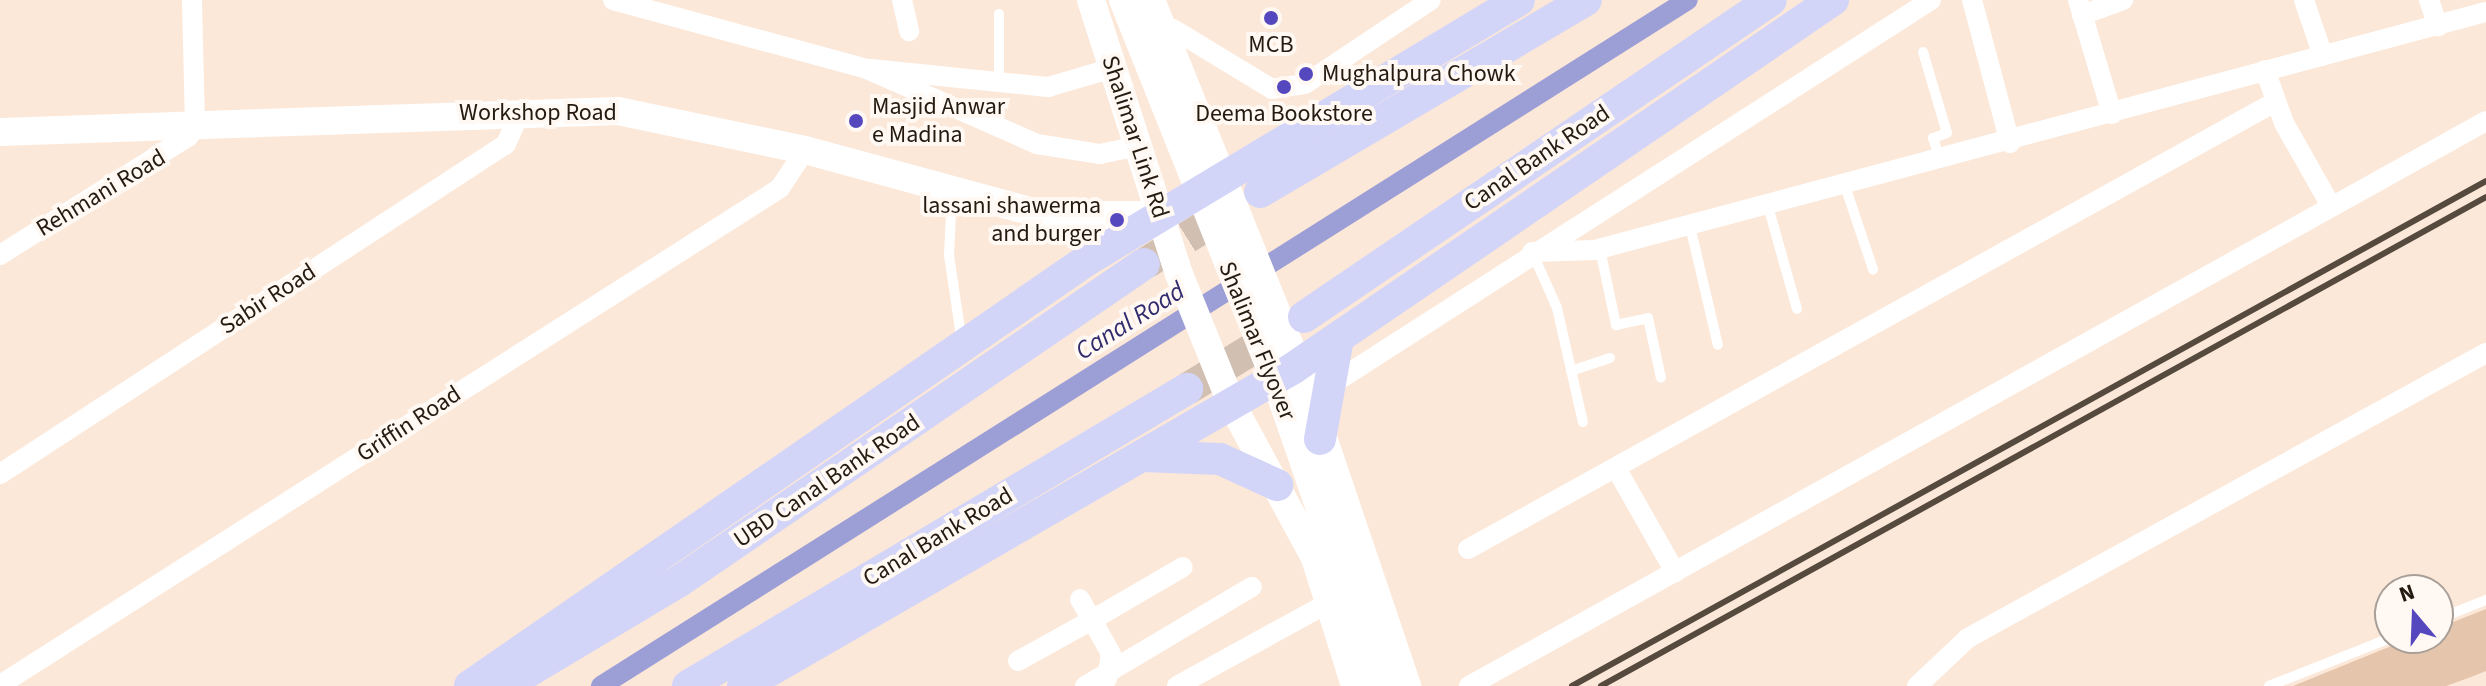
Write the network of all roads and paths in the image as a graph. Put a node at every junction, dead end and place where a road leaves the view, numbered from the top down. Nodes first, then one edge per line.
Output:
1 (192, 0) edge
2 (613, 0) edge
3 (902, 0) edge
4 (1091, 0) edge
5 (1123, 0) edge
6 (1151, 0) edge
7 (1165, 0) edge
8 (1431, 0) edge
9 (1519, 0) edge
10 (1586, 0) edge
11 (1771, 0) edge
12 (1833, 0) edge
13 (1931, 0) edge
14 (1972, 0) edge
15 (2123, 0) edge
16 (2304, 0) edge
17 (2429, 0) edge
18 (1409, 6) edge
19 (2080, 7) edge
20 (2486, 12) edge
21 (999, 14) dead end
22 (2438, 26) junction
23 (1173, 29) junction
24 (909, 31) dead end
25 (1923, 52) dead end
26 (2323, 56) junction
27 (1113, 68) junction
28 (867, 69) junction
29 (2265, 70) junction
30 (999, 80) junction
31 (1305, 84) junction
32 (2275, 102) junction
33 (521, 111) junction
34 (2112, 114) junction
35 (1324, 115) junction
36 (2486, 121) edge
37 (195, 124) junction
38 (0, 132) edge
39 (2010, 143) junction
40 (1139, 146) junction
41 (805, 150) junction
42 (1941, 161) junction
43 (1222, 176) junction
44 (1845, 186) junction
45 (953, 191) junction
46 (1260, 192) tunnel mouth
47 (1768, 206) junction
48 (2331, 206) junction
49 (1160, 215) junction
50 (1690, 226) junction
51 (1600, 249) junction
52 (1532, 252) junction
53 (0, 255) edge
54 (1144, 264) tunnel mouth
55 (1873, 269) dead end
56 (1797, 309) dead end
57 (1290, 319) junction
58 (1338, 338) junction
59 (963, 345) junction
60 (1718, 345) dead end
61 (2486, 353) edge
62 (1610, 358) dead end
63 (1292, 369) junction
64 (1571, 371) junction
65 (1661, 378) dead end
66 (1329, 386) junction
67 (1187, 389) tunnel mouth
68 (1232, 405) junction
69 (1583, 422) dead end
70 (1320, 439) junction
71 (1142, 456) junction
72 (1616, 468) junction
73 (0, 474) edge
74 (1277, 485) junction
75 (1468, 549) dead end
76 (1183, 567) dead end
77 (1675, 572) junction
78 (1252, 587) dead end
79 (1080, 599) dead end
80 (2486, 600) edge
81 (1330, 602) junction
82 (2454, 613) edge
83 (1092, 620) junction
84 (2374, 644) edge
85 (1018, 661) dead end
86 (1109, 680) edge
87 (0, 685) edge
88 (470, 686) edge
89 (504, 686) edge
90 (688, 686) edge
91 (743, 686) edge
92 (1085, 686) edge
93 (1177, 686) edge
94 (1355, 686) edge
95 (1381, 686) edge
96 (1407, 686) edge
97 (1416, 686) edge
98 (1469, 686) edge
99 (1917, 686) edge
100 (2269, 686) edge

1 - 37 street
2 - 28 street
3 - 24 street
4 - 27 main road, Shalimar Link Rd
5 - 95 main road, Shalimar Flyover
6 - 96 main road, Shalimar Flyover
7 - 23 main road
8 - 18 street
9 - 35 highway
10 - 46 highway
11 - 57 highway, Canal Bank Road
12 - 58 highway
13 - 52 street
14 - 39 street
15 - 19 street
16 - 26 street
17 - 22 street
18 - 31 street
19 - 34 street
20 - 22 street
21 - 30 lane
22 - 26 street
23 - 31 street
23 - 43 main road
25 - 42 lane
26 - 29 street
27 - 30 street
27 - 40 main road, Shalimar Link Rd
28 - 30 street
28 - 40 street
29 - 32 street
29 - 34 street
31 - 35 street
32 - 48 street
32 - 72 street
33 - 37 main road, Workshop Road
33 - 41 main road, Workshop Road
33 - 73 street, Sabir Road
34 - 39 street
35 - 43 highway
36 - 48 street
37 - 38 main road, Workshop Road
37 - 53 street, Rehmani Road
39 - 42 street
40 - 49 main road, Shalimar Link Rd
41 - 45 main road, Workshop Road
41 - 87 street, Griffin Road
42 - 44 street
43 - 49 highway
43 - 57 main road
44 - 47 street
44 - 55 lane
45 - 49 main road, Workshop Road
45 - 59 lane
47 - 50 street
47 - 56 lane
48 - 77 street
49 - 59 highway
49 - 68 main road, Shalimar Link Rd
50 - 51 street
50 - 60 lane
51 - 52 street
51 - 65 lane
52 - 64 lane
52 - 66 street
54 - 89 highway, UBD Canal Bank Road
57 - 63 main road
58 - 63 highway
58 - 66 highway
59 - 88 highway
61 - 99 street
62 - 64 lane
63 - 68 highway
63 - 70 main road
64 - 69 lane
66 - 70 highway
67 - 90 highway, Canal Bank Road
68 - 71 highway
68 - 74 main road, Shalimar Link Rd
70 - 97 main road
71 - 74 highway
71 - 91 highway
72 - 75 street
72 - 77 street
74 - 81 main road, Shalimar Link Rd
76 - 83 street
77 - 98 street
78 - 86 street
79 - 83 street
80 - 82 lane
81 - 93 street
81 - 94 main road, Shalimar Link Rd
83 - 85 street
83 - 86 street
84 - 100 lane
86 - 92 street

